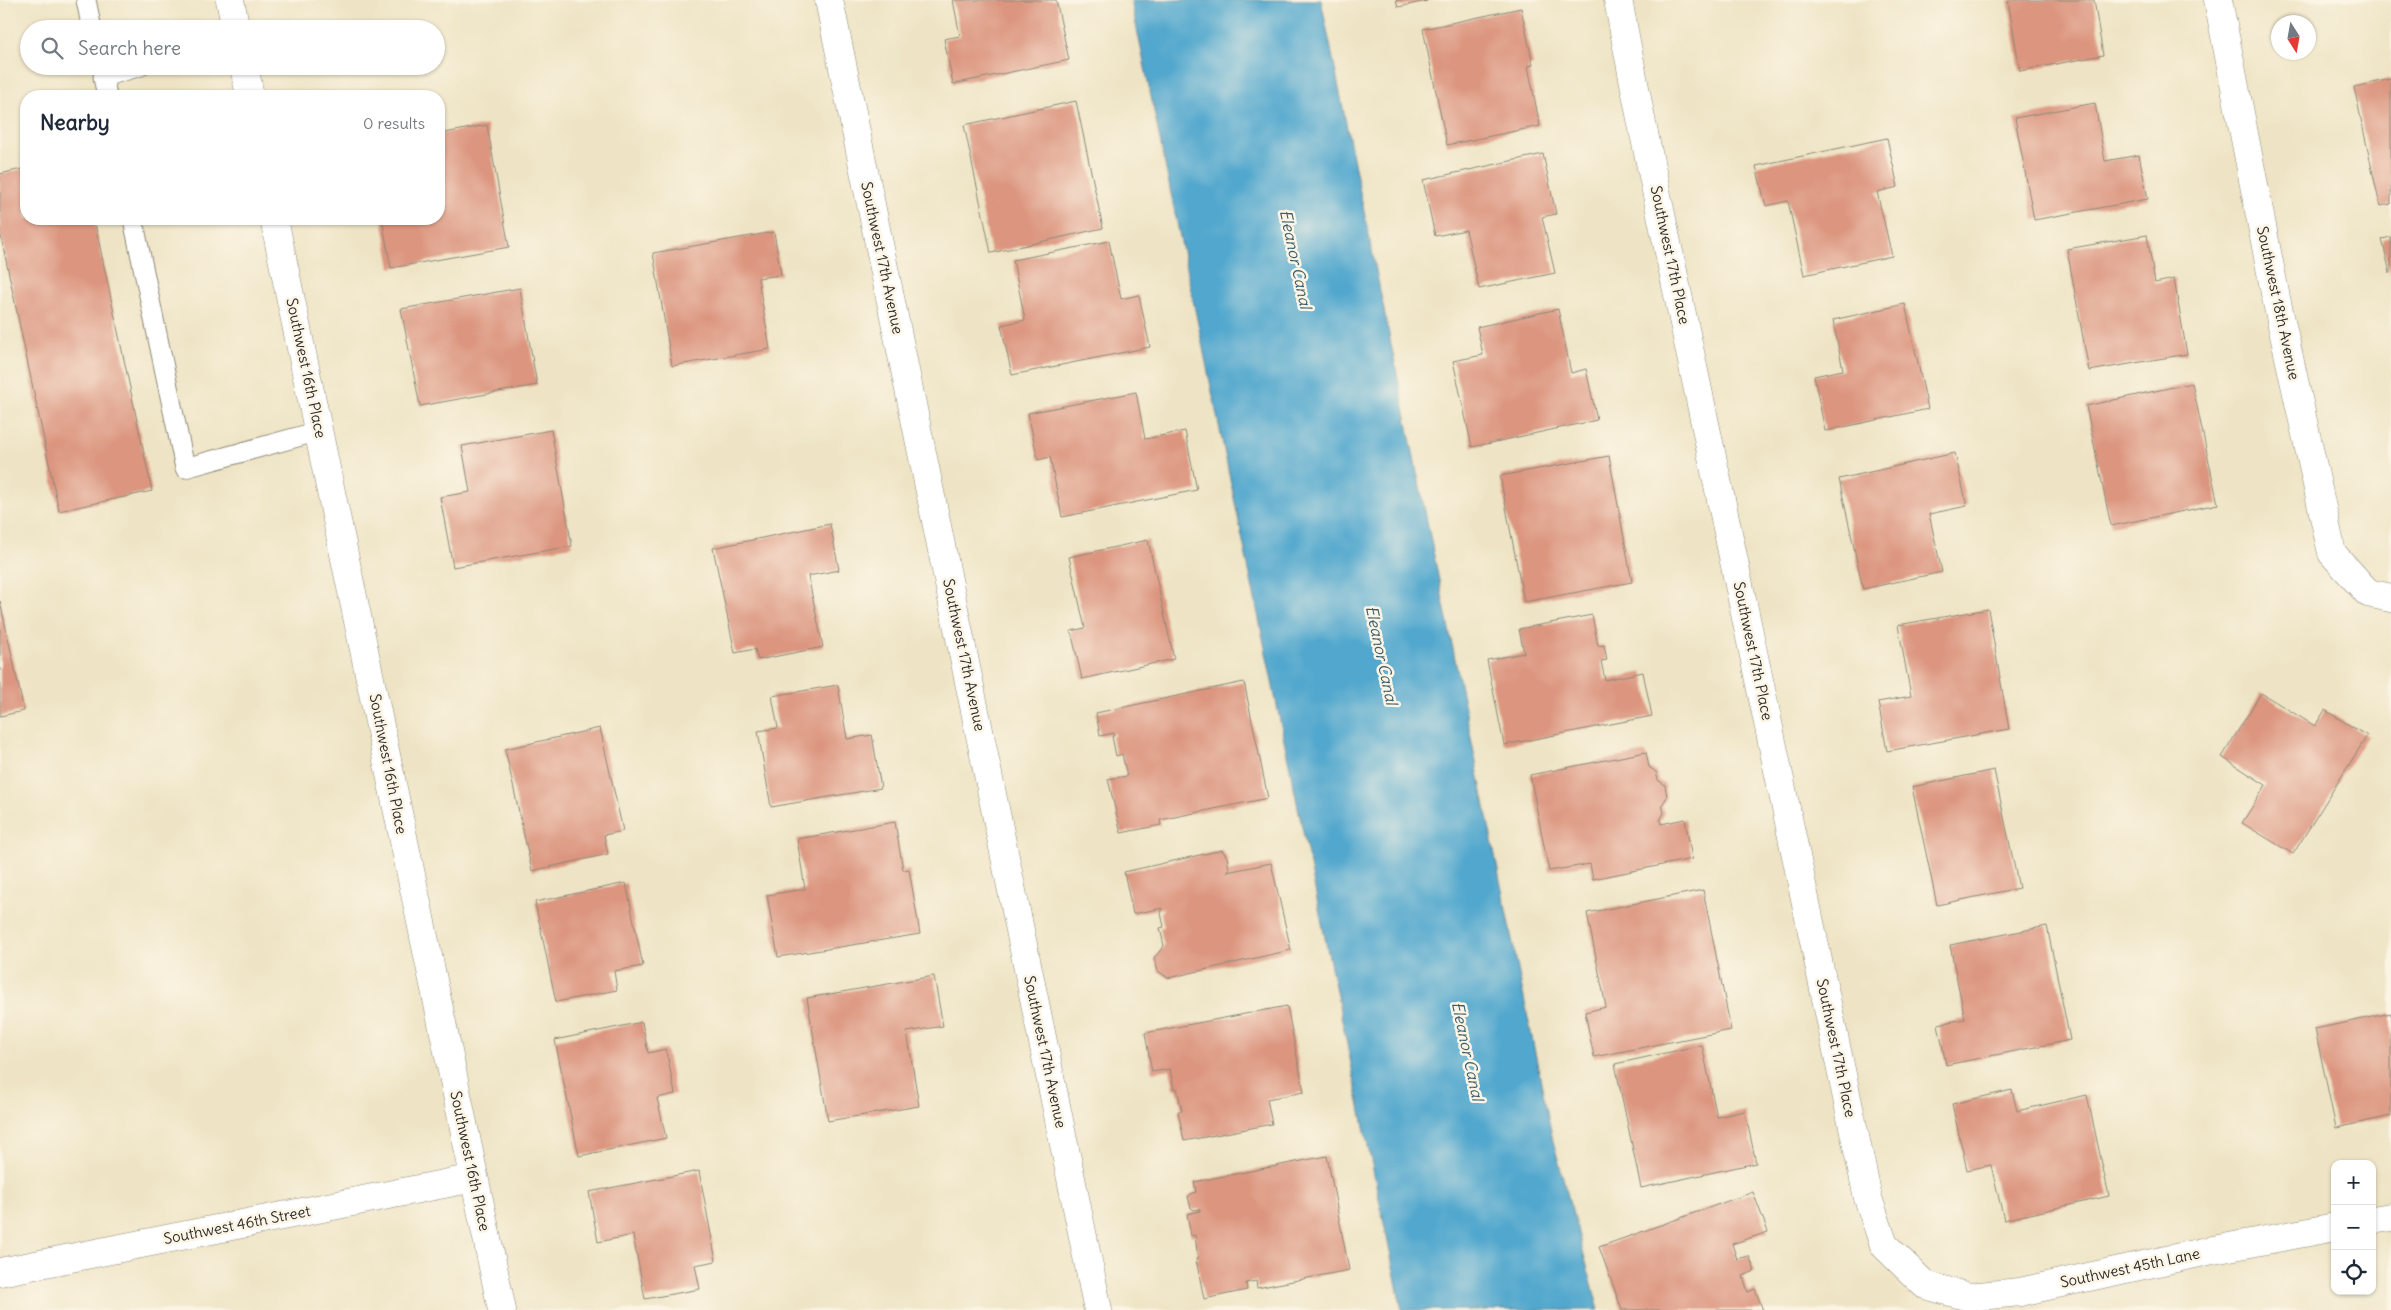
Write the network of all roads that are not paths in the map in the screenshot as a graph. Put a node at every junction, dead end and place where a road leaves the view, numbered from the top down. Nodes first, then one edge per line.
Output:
1 (86, 0) edge
2 (230, 0) edge
3 (829, 0) edge
4 (1618, 0) edge
5 (2218, 0) edge
6 (90, 20) edge
7 (234, 20) edge
8 (103, 75) edge
9 (246, 75) edge
10 (106, 90) edge
11 (249, 90) edge
12 (134, 225) edge
13 (275, 225) edge
14 (320, 431) junction
15 (2380, 596) edge
16 (474, 1178) junction
17 (2391, 1217) edge
18 (2376, 1219) edge
19 (2331, 1228) edge
20 (0, 1272) edge
21 (1925, 1285) joint
22 (502, 1310) edge
23 (1098, 1310) edge

1 - 6 lane
2 - 7 street
3 - 23 street, Southwest 17th Avenue
4 - 21 street, Southwest 17th Place
5 - 15 street, Southwest 18th Avenue
8 - 10 lane
9 - 11 street
12 - 14 lane
13 - 14 street, Southwest 16th Place
14 - 16 street, Southwest 16th Place
16 - 20 street, Southwest 46th Street
16 - 22 street, Southwest 16th Place
17 - 18 street
19 - 21 street, Southwest 45th Lane

